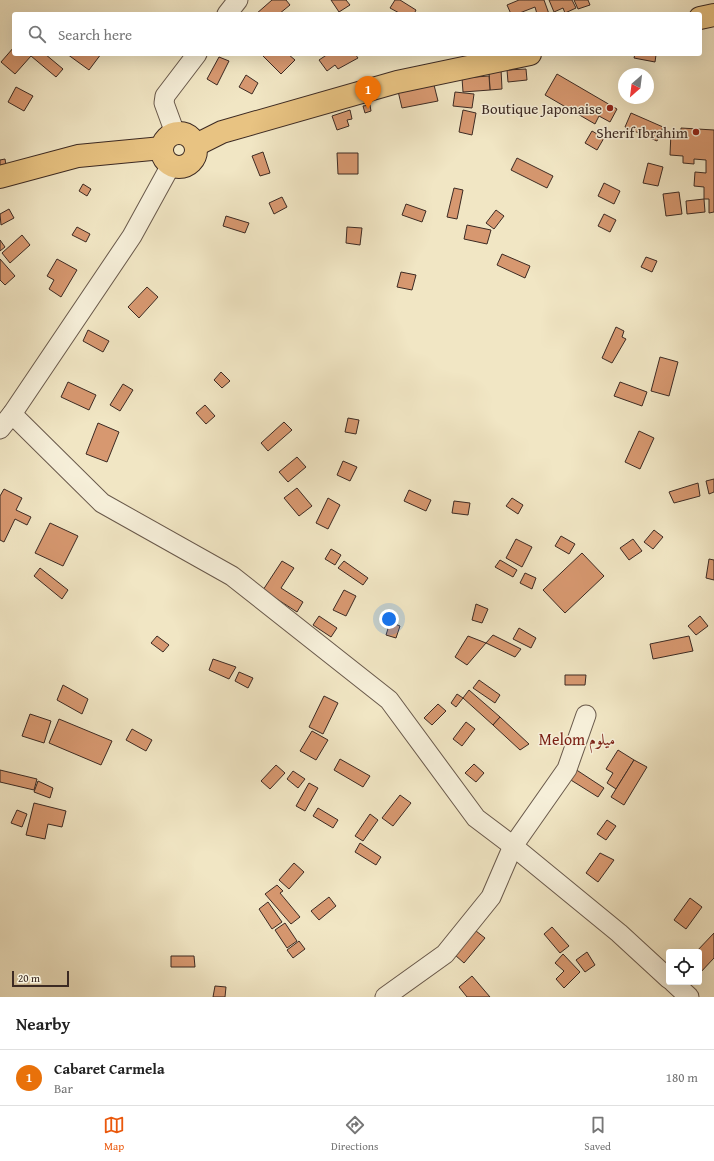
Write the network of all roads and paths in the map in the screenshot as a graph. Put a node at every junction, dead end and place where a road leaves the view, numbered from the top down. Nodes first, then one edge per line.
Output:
1 (238, 0) edge
2 (229, 12) edge
3 (714, 15) edge
4 (702, 18) edge
5 (195, 56) edge
6 (521, 56) edge
7 (196, 145) junction
8 (169, 149) junction
9 (0, 177) edge
10 (12, 414) junction
11 (0, 429) edge
12 (586, 715) dead end
13 (513, 846) junction
14 (666, 976) edge
15 (675, 985) edge
16 (385, 997) edge
17 (689, 997) edge

1 - 2 street
3 - 4 main road
5 - 8 street
6 - 7 main road
7 - 8 main road
7 - 8 main road
8 - 9 main road
8 - 10 street
10 - 11 street
10 - 13 street
12 - 13 street
13 - 14 street
13 - 16 street
15 - 17 street

